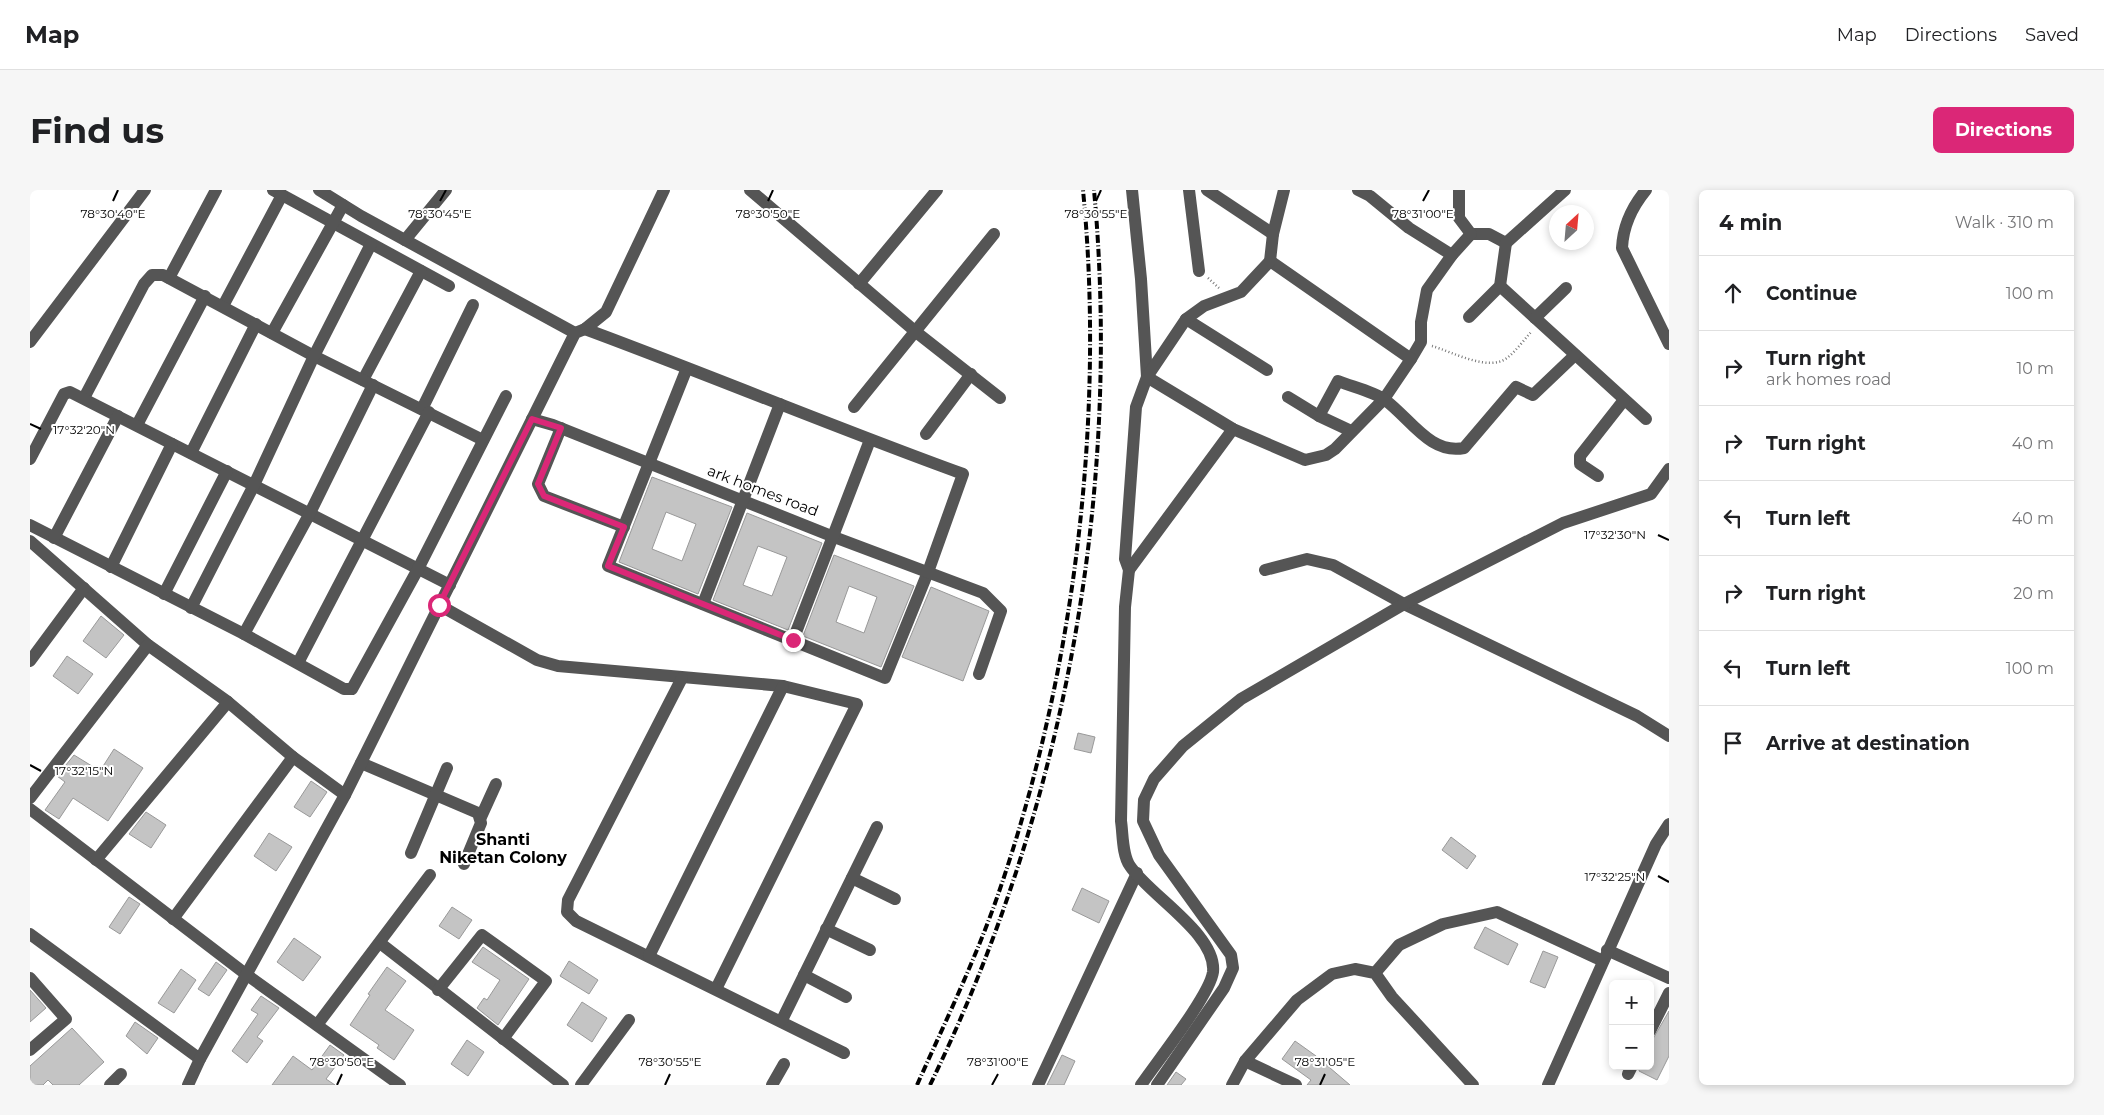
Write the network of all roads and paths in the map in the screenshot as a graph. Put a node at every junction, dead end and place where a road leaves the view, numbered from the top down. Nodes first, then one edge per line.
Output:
1 (145, 190) edge
2 (216, 190) edge
3 (319, 190) edge
4 (446, 190) edge
5 (664, 190) edge
6 (750, 190) edge
7 (938, 190) edge
8 (1132, 190) edge
9 (1189, 190) edge
10 (1206, 190) edge
11 (1284, 190) edge
12 (1358, 190) edge
13 (1459, 190) edge
14 (1565, 190) edge
15 (1646, 190) edge
16 (277, 192) edge
17 (1372, 193) edge
18 (335, 194) edge
19 (344, 205) junction
20 (333, 223) junction
21 (994, 234) dead end
22 (1273, 234) junction
23 (1471, 234) junction
24 (405, 240) junction
25 (1506, 243) junction
26 (371, 244) junction
27 (1452, 255) junction
28 (1270, 261) junction
29 (420, 271) junction
30 (1199, 271) joint
31 (169, 278) junction
32 (859, 284) junction
33 (449, 286) dead end
34 (1500, 286) junction
35 (1566, 288) dead end
36 (205, 296) junction
37 (1235, 296) junction
38 (473, 305) dead end
39 (223, 306) junction
40 (1469, 317) dead end
41 (1186, 319) junction
42 (1537, 320) junction
43 (256, 324) junction
44 (580, 331) junction
45 (916, 332) junction
46 (272, 333) junction
47 (30, 342) edge
48 (1422, 342) junction
49 (1669, 344) edge
50 (1575, 355) junction
51 (314, 356) junction
52 (1411, 359) junction
53 (687, 368) junction
54 (1267, 370) dead end
55 (971, 374) junction
56 (1147, 377) junction
57 (368, 382) junction
58 (506, 396) dead end
59 (1288, 397) dead end
60 (84, 398) junction
61 (1000, 398) dead end
62 (1384, 399) junction
63 (1624, 400) junction
64 (780, 404) junction
65 (854, 407) dead end
66 (425, 410) junction
67 (118, 416) junction
68 (1320, 416) junction
69 (532, 419) junction
70 (1646, 419) dead end
71 (137, 425) junction
72 (561, 428) junction
73 (1233, 429) junction
74 (1351, 431) junction
75 (926, 434) dead end
76 (483, 440) junction
77 (870, 440) junction
78 (172, 444) junction
79 (191, 453) junction
80 (30, 459) edge
81 (648, 464) junction
82 (1669, 469) edge
83 (226, 471) junction
84 (1598, 476) dead end
85 (254, 485) junction
86 (744, 501) junction
87 (309, 515) junction
88 (30, 525) edge
89 (624, 527) junction
90 (834, 536) junction
91 (54, 538) junction
92 (30, 541) edge
93 (363, 542) junction
94 (111, 567) junction
95 (418, 569) junction
96 (1128, 570) junction
97 (1265, 570) dead end
98 (928, 572) junction
99 (450, 584) junction
100 (84, 588) junction
101 (164, 594) junction
102 (702, 604) junction
103 (1404, 604) junction
104 (439, 605) junction
105 (191, 608) junction
106 (244, 634) junction
107 (793, 640) junction
108 (148, 645) junction
109 (30, 661) edge
110 (298, 663) junction
111 (979, 674) dead end
112 (682, 678) junction
113 (783, 686) junction
114 (228, 702) junction
115 (1669, 736) edge
116 (294, 757) junction
117 (361, 762) junction
118 (446, 768) dead end
119 (496, 784) dead end
120 (345, 795) junction
121 (436, 795) junction
122 (30, 798) edge
123 (30, 809) edge
124 (481, 817) junction
125 (1669, 824) edge
126 (877, 827) dead end
127 (412, 854) dead end
128 (96, 860) junction
129 (464, 864) dead end
130 (1137, 873) junction
131 (430, 875) dead end
132 (852, 878) junction
133 (895, 899) dead end
134 (173, 919) junction
135 (826, 929) junction
136 (30, 934) edge
137 (380, 942) junction
138 (870, 950) dead end
139 (1605, 955) junction
140 (650, 956) junction
141 (1375, 973) junction
142 (247, 975) junction
143 (804, 975) junction
144 (30, 978) edge
145 (1669, 978) edge
146 (716, 988) junction
147 (438, 990) junction
148 (1669, 993) edge
149 (846, 996) dead end
150 (629, 1020) dead end
151 (782, 1020) junction
152 (318, 1025) junction
153 (1653, 1025) edge
154 (503, 1039) junction
155 (30, 1050) edge
156 (844, 1053) dead end
157 (200, 1060) junction
158 (1245, 1061) junction
159 (784, 1064) dead end
160 (122, 1074) dead end
161 (396, 1084) edge
162 (110, 1085) edge
163 (188, 1085) edge
164 (563, 1085) edge
165 (581, 1085) edge
166 (772, 1085) edge
167 (1038, 1085) edge
168 (1141, 1085) edge
169 (1157, 1085) edge
170 (1232, 1085) edge
171 (1296, 1085) edge
172 (1473, 1085) edge
173 (1548, 1085) edge

1 - 47 street
2 - 31 street
3 - 18 street
4 - 24 street
5 - 44 street
6 - 32 street
7 - 32 street
8 - 56 street
9 - 30 street
10 - 22 street
11 - 22 street
12 - 17 street
13 - 23 street
14 - 25 street
15 - 49 street
16 - 20 street
16 - 39 street
17 - 27 street
18 - 19 street
19 - 20 street
19 - 24 street
20 - 26 street
20 - 46 street
21 - 45 street
22 - 28 street
23 - 25 street
23 - 27 street
24 - 44 street
25 - 34 street
26 - 29 street
26 - 51 street
27 - 48 street
28 - 37 street
28 - 52 street
29 - 33 street
29 - 57 street
30 - 37 path
31 - 36 street
31 - 60 street
32 - 45 street
34 - 40 street
34 - 42 street
35 - 42 street
36 - 39 street
36 - 71 street
37 - 41 street
38 - 66 street
39 - 43 street
41 - 54 street
41 - 56 street
42 - 48 path
42 - 50 street
43 - 46 street
43 - 79 street
44 - 53 street
44 - 69 street
45 - 55 street
45 - 65 street
46 - 51 street
48 - 52 street
50 - 62 street
50 - 63 street
51 - 57 street
51 - 85 street
52 - 62 street
53 - 64 street
53 - 81 street
55 - 61 street
55 - 75 street
56 - 73 street
56 - 96 street
57 - 66 street
57 - 87 street
58 - 76 street
59 - 68 street
60 - 67 street
60 - 80 street
62 - 68 street
62 - 74 street
63 - 70 street
63 - 84 street
64 - 77 street
64 - 86 street
66 - 76 street
66 - 93 street
67 - 71 street
67 - 91 street
68 - 74 street
69 - 72 street, ark homes road
69 - 99 street
71 - 78 street
72 - 81 street, ark homes road
72 - 89 street
73 - 74 street
73 - 96 street
76 - 95 street
77 - 90 street
77 - 98 street
78 - 79 street
78 - 94 street
79 - 83 street
81 - 86 street, ark homes road
81 - 89 street
82 - 103 street
83 - 85 street
83 - 101 street
85 - 87 street
85 - 105 street
86 - 90 street, ark homes road
86 - 102 street
87 - 93 street
87 - 106 street
88 - 91 street
89 - 102 street
90 - 98 street, ark homes road
90 - 107 street
91 - 94 street
92 - 100 street
93 - 95 street
93 - 110 street
94 - 101 street
95 - 99 street
95 - 110 street
96 - 130 street
97 - 103 street
98 - 107 street
98 - 111 street, ark homes road
99 - 104 street
100 - 108 street
100 - 109 street
101 - 105 street
102 - 107 street
103 - 115 street
103 - 169 street
104 - 112 street
104 - 117 street
105 - 106 street
106 - 110 street
108 - 114 street
108 - 122 street
112 - 113 street
112 - 140 street
113 - 140 street
113 - 146 street
114 - 116 street
114 - 128 street
116 - 120 street
116 - 134 street
117 - 120 street
117 - 121 street
118 - 121 street
119 - 124 street
120 - 142 street
121 - 124 street
121 - 127 street
123 - 128 street
124 - 129 street
125 - 139 street
126 - 132 street
128 - 134 street
130 - 167 street
130 - 168 street
131 - 137 street
132 - 133 street
132 - 135 street
134 - 142 street
135 - 138 street
135 - 143 street
136 - 157 street
137 - 147 street
137 - 152 street
139 - 141 street
139 - 145 street
139 - 173 street
140 - 146 street
141 - 158 street
141 - 172 street
142 - 152 street
142 - 157 street
143 - 149 street
143 - 151 street
144 - 155 street
146 - 151 street
147 - 154 street
147 - 154 street
148 - 153 street
150 - 165 street
151 - 156 street
152 - 161 street
154 - 164 street
157 - 163 street
158 - 170 street
158 - 171 street
159 - 166 street
160 - 162 street

